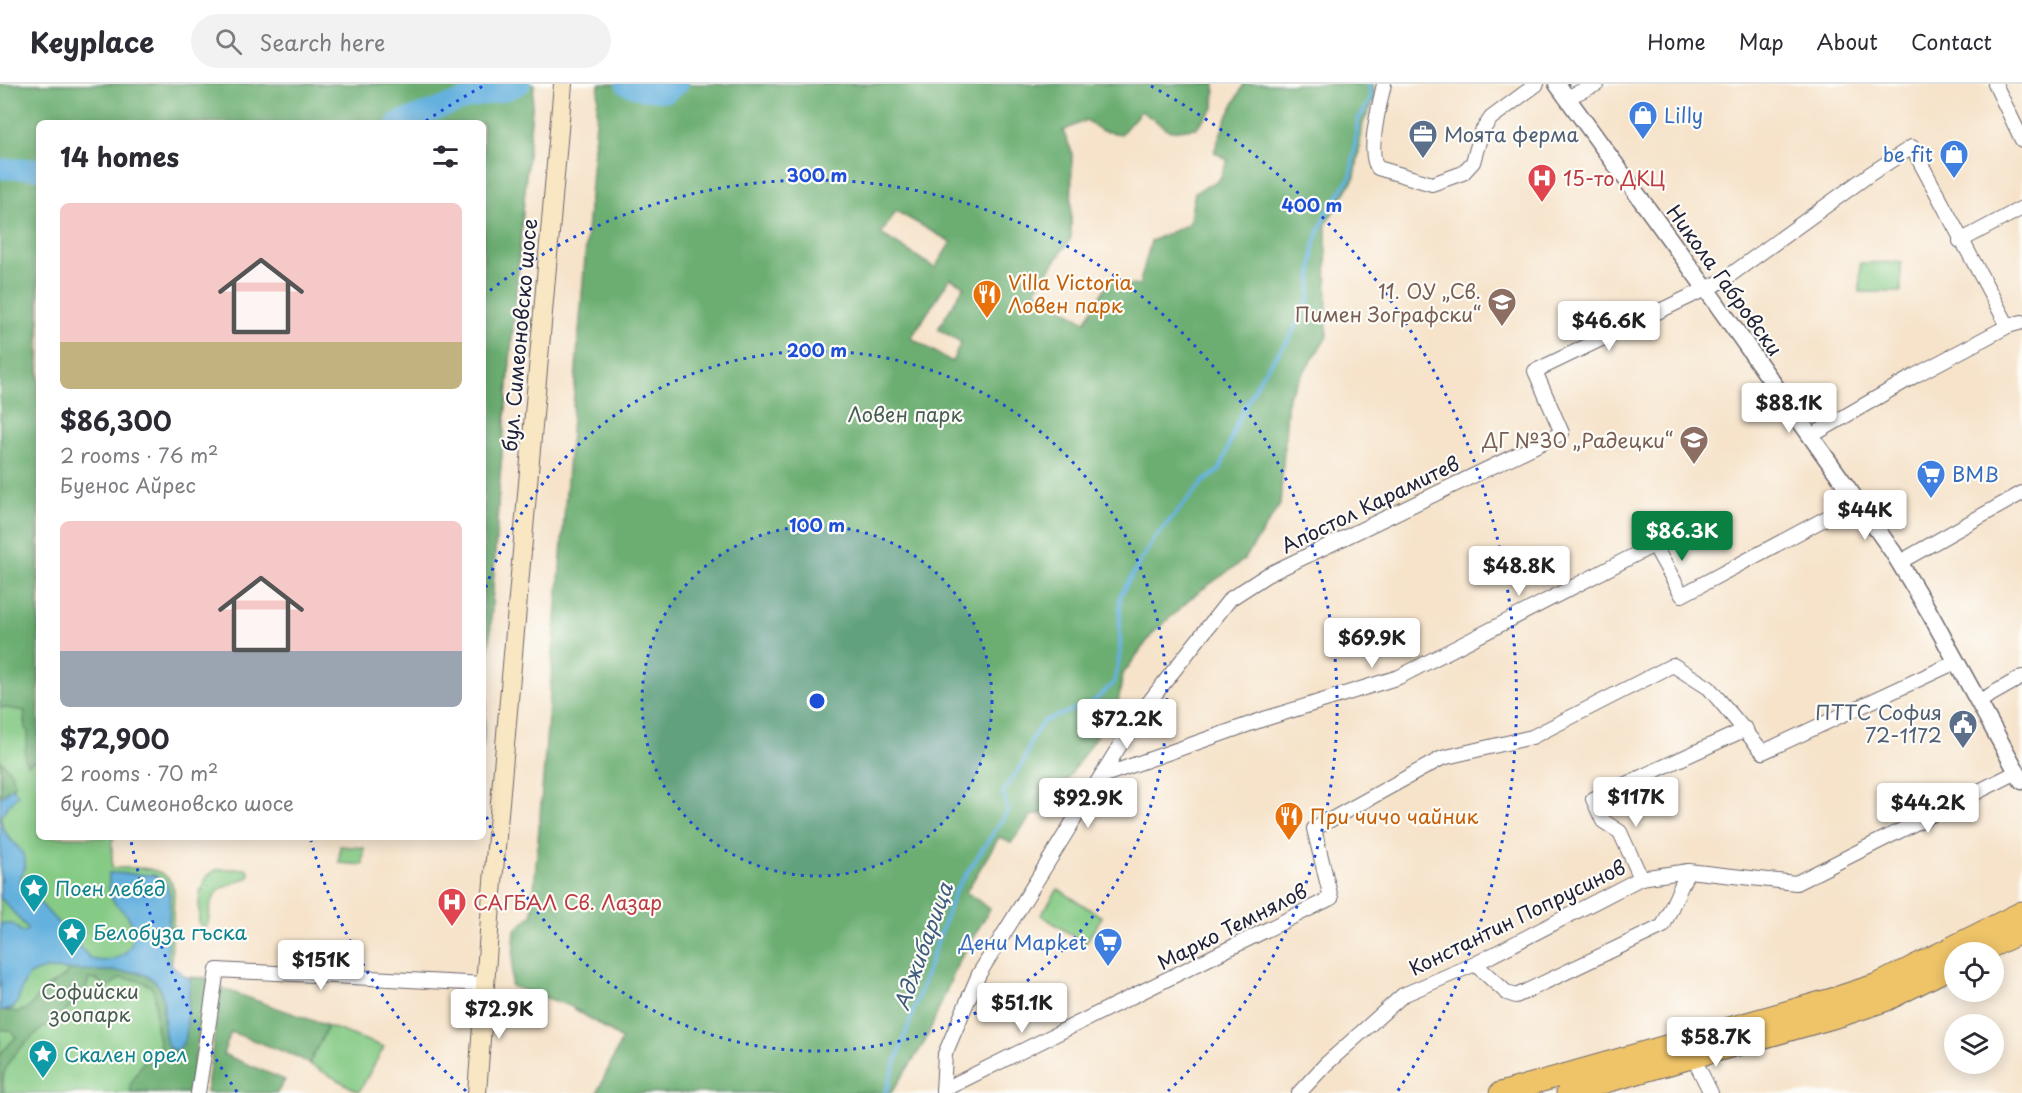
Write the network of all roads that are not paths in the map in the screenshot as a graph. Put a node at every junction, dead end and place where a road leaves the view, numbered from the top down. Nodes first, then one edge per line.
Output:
1 (563, 84) edge
2 (1384, 84) edge
3 (1537, 84) edge
4 (1597, 84) edge
5 (1995, 84) edge
6 (1561, 91) edge
7 (2022, 140) edge
8 (2022, 208) edge
9 (1960, 241) junction
10 (1706, 289) junction
11 (2015, 324) edge
12 (1811, 435) junction
13 (2022, 493) edge
14 (1858, 501) junction
15 (1900, 562) junction
16 (1956, 662) junction
17 (2022, 677) edge
18 (1978, 702) junction
19 (1746, 729) junction
20 (1102, 776) junction
21 (2019, 776) edge
22 (1688, 871) junction
23 (1641, 878) junction
24 (2022, 912) edge
25 (2022, 932) edge
26 (2002, 942) edge
27 (1475, 964) junction
28 (1944, 971) edge
29 (485, 984) junction
30 (1693, 1057) junction
31 (943, 1092) edge
32 (198, 1093) edge
33 (477, 1093) edge
34 (1299, 1093) edge
35 (1500, 1093) edge
36 (1568, 1093) edge
37 (1712, 1093) edge

1 - 29 main road, бул. Симеоновско шосе
2 - 3 street
4 - 6 street
5 - 7 street
6 - 10 street, Никола Габровски
8 - 9 street
9 - 10 street, Апостол Карамитев
9 - 11 street
10 - 12 street, Никола Габровски
10 - 20 street, Апостол Карамитев
11 - 12 street
12 - 14 street, Никола Габровски
13 - 15 street
14 - 15 street, Никола Габровски
14 - 20 street
15 - 16 street, Никола Габровски
16 - 18 street, Никола Габровски
16 - 19 street, Марко Темнялов
17 - 18 street
18 - 21 street, Никола Габровски
19 - 23 street
19 - 31 street, Марко Темнялов
20 - 31 street, Апостол Карамитев
21 - 22 street, Константин Попрусинов
22 - 23 street, Константин Попрусинов
22 - 27 street
23 - 27 street, Константин Попрусинов
24 - 35 main road
25 - 26 main road
27 - 34 street, Константин Попрусинов
28 - 30 main road
29 - 32 street
29 - 33 main road, бул. Симеоновско шосе
30 - 36 main road
30 - 37 street

